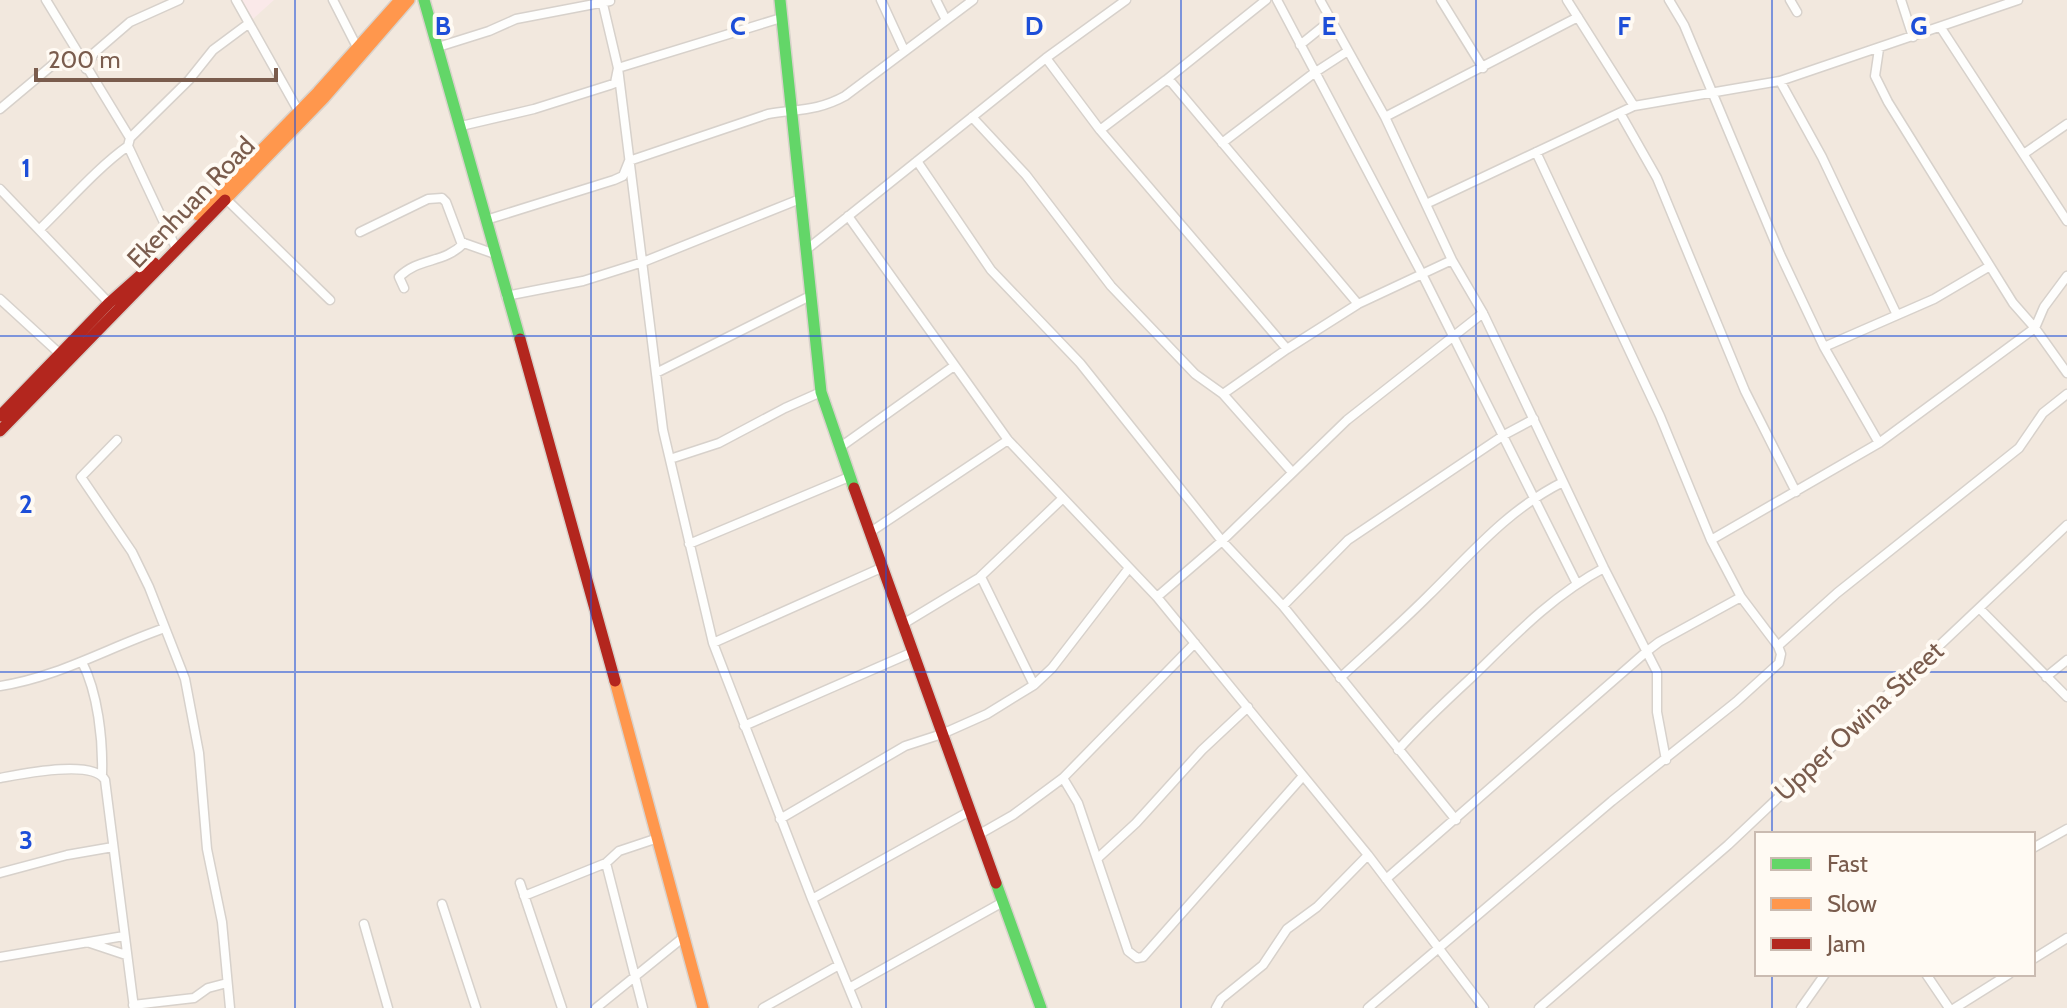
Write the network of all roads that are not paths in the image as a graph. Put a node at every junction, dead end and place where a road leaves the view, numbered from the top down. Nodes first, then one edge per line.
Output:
1 (46, 0) edge
2 (179, 0) edge
3 (236, 0) edge
4 (333, 0) edge
5 (400, 0) edge
6 (409, 0) edge
7 (424, 0) edge
8 (602, 0) edge
9 (780, 0) edge
10 (881, 0) edge
11 (936, 0) edge
12 (973, 0) edge
13 (1126, 0) edge
14 (1266, 0) edge
15 (1277, 0) edge
16 (1320, 0) edge
17 (1441, 0) edge
18 (1567, 0) edge
19 (1669, 0) edge
20 (1790, 0) edge
21 (1901, 0) edge
22 (2018, 0) edge
23 (610, 1) edge
24 (1797, 12) dead end
25 (1578, 17) junction
26 (781, 18) junction
27 (946, 20) junction
28 (1331, 20) junction
29 (248, 24) junction
30 (1941, 28) junction
31 (1913, 37) junction
32 (1300, 45) junction
33 (438, 47) junction
34 (358, 49) junction
35 (1879, 49) junction
36 (904, 50) junction
37 (1348, 51) junction
38 (77, 53) junction
39 (1046, 58) junction
40 (618, 68) junction
41 (1483, 68) junction
42 (86, 69) junction
43 (1314, 73) junction
44 (1166, 80) junction
45 (1780, 81) junction
46 (1712, 92) junction
47 (1634, 106) junction
48 (0, 109) edge
49 (299, 112) junction
50 (791, 113) junction
51 (1620, 113) junction
52 (972, 117) junction
53 (1385, 117) junction
54 (2067, 124) edge
55 (461, 126) junction
56 (1100, 130) junction
57 (129, 142) junction
58 (1222, 143) junction
59 (1536, 152) junction
60 (2025, 153) junction
61 (629, 161) junction
62 (917, 161) junction
63 (0, 189) edge
64 (225, 198) junction
65 (800, 199) junction
66 (1426, 204) junction
67 (848, 216) junction
68 (486, 220) junction
69 (2067, 221) edge
70 (40, 229) junction
71 (360, 232) dead end
72 (464, 243) junction
73 (175, 246) junction
74 (806, 250) junction
75 (495, 254) junction
76 (1452, 260) junction
77 (643, 262) junction
78 (1990, 266) junction
79 (1422, 274) junction
80 (2067, 276) edge
81 (404, 288) dead end
82 (812, 295) junction
83 (506, 296) junction
84 (0, 299) edge
85 (330, 300) dead end
86 (109, 303) junction
87 (1358, 304) junction
88 (1483, 313) junction
89 (1897, 315) junction
90 (2035, 328) junction
91 (1453, 335) junction
92 (1824, 347) junction
93 (1287, 349) junction
94 (60, 354) junction
95 (954, 366) junction
96 (656, 373) junction
97 (2067, 373) edge
98 (821, 392) junction
99 (1223, 394) junction
100 (2067, 394) edge
101 (0, 416) edge
102 (1534, 419) junction
103 (0, 431) edge
104 (1504, 435) junction
105 (117, 440) dead end
106 (1008, 440) junction
107 (1879, 443) junction
108 (839, 448) junction
109 (670, 459) junction
110 (1292, 472) junction
111 (849, 477) junction
112 (1563, 482) junction
113 (1796, 492) junction
114 (1535, 496) junction
115 (1063, 498) junction
116 (2067, 525) edge
117 (869, 533) junction
118 (1711, 540) junction
119 (1222, 541) junction
120 (689, 544) junction
121 (881, 568) junction
122 (1129, 568) junction
123 (1604, 568) junction
124 (981, 577) junction
125 (1576, 582) junction
126 (1157, 597) junction
127 (1741, 597) junction
128 (1283, 606) junction
129 (1979, 608) junction
130 (903, 624) junction
131 (165, 628) junction
132 (713, 643) junction
133 (1195, 643) junction
134 (1778, 646) junction
135 (913, 652) junction
136 (1646, 652) junction
137 (2067, 660) edge
138 (82, 662) junction
139 (2046, 677) junction
140 (1340, 678) junction
141 (1034, 685) junction
142 (0, 686) edge
143 (2067, 697) edge
144 (1248, 707) junction
145 (744, 726) junction
146 (942, 734) junction
147 (1398, 750) junction
148 (1666, 760) junction
149 (102, 774) junction
150 (1303, 776) junction
151 (0, 778) edge
152 (1063, 778) junction
153 (970, 811) junction
154 (780, 819) junction
155 (1456, 820) junction
156 (2067, 829) edge
157 (978, 835) junction
158 (658, 838) junction
159 (113, 847) junction
160 (2035, 847) edge
161 (1368, 855) junction
162 (1098, 858) junction
163 (606, 863) junction
164 (0, 873) edge
165 (1386, 879) junction
166 (520, 883) dead end
167 (524, 896) junction
168 (812, 899) junction
169 (1003, 902) junction
170 (442, 904) dead end
171 (364, 924) dead end
172 (124, 936) junction
173 (685, 936) junction
174 (2067, 938) edge
175 (89, 943) junction
176 (1439, 947) junction
177 (126, 955) junction
178 (0, 957) edge
179 (2035, 958) edge
180 (839, 965) junction
181 (635, 976) junction
182 (1824, 976) edge
183 (1928, 976) edge
184 (2006, 976) edge
185 (227, 983) junction
186 (849, 988) junction
187 (133, 1006) edge
188 (230, 1008) edge
189 (388, 1008) edge
190 (476, 1008) edge
191 (562, 1008) edge
192 (596, 1008) edge
193 (643, 1008) edge
194 (703, 1008) edge
195 (763, 1008) edge
196 (857, 1008) edge
197 (1041, 1008) edge
198 (1216, 1008) edge
199 (1368, 1008) edge
200 (1484, 1008) edge
201 (1539, 1008) edge
202 (1801, 1008) edge
203 (1952, 1008) edge

1 - 38 street
2 - 42 street
3 - 29 street
4 - 34 street
5 - 34 street, Ekenhuan Road
6 - 64 street, Ekenhuan Road
7 - 33 street
8 - 40 street
9 - 26 street
10 - 36 street
11 - 27 street
12 - 27 street
13 - 39 street
14 - 44 street
15 - 32 street
16 - 28 street
17 - 41 street
18 - 25 street
19 - 46 street
20 - 24 street
21 - 31 street
22 - 30 street
23 - 33 street
25 - 41 street
25 - 47 street
26 - 40 street
26 - 50 street
27 - 36 street
28 - 32 street
28 - 37 street
29 - 49 street
29 - 57 street
30 - 31 street
30 - 60 street
31 - 35 street
32 - 43 street
33 - 55 street
34 - 49 street, Ekenhuan Road
35 - 45 street
35 - 78 street
36 - 50 street
37 - 43 street
37 - 53 street
38 - 42 street
38 - 48 street
39 - 52 street
39 - 56 street
40 - 55 street
40 - 61 street
41 - 53 street
42 - 57 street
43 - 58 street
43 - 79 street
44 - 56 street
44 - 58 street
45 - 46 street
45 - 89 street
46 - 47 street
46 - 92 street
47 - 51 street
49 - 73 street, Ekenhuan Road
50 - 61 street
50 - 65 street
51 - 59 street
51 - 113 street
52 - 62 street
52 - 99 street
53 - 66 street
54 - 60 street
55 - 68 street
56 - 93 street
57 - 70 street
57 - 73 street
58 - 87 street
59 - 66 street
59 - 118 street
60 - 69 street
61 - 68 street
61 - 77 street
62 - 67 street
62 - 119 street
63 - 70 street
64 - 85 street
64 - 103 street, Ekenhuan Road
65 - 74 street
65 - 77 street
66 - 76 street
67 - 74 street
67 - 95 street
68 - 75 street
70 - 86 street
71 - 72 street
72 - 75 street
72 - 81 street
73 - 86 street, Ekenhuan Road
74 - 82 street
75 - 83 street
76 - 79 street
76 - 88 street
77 - 83 street
77 - 96 street
78 - 89 street
78 - 90 street
79 - 87 street
79 - 91 street
80 - 90 street
82 - 96 street
82 - 98 street
83 - 158 street
84 - 94 street
86 - 94 street, Ekenhuan Road
87 - 93 street
88 - 91 street
88 - 102 street
89 - 92 street
90 - 97 street
90 - 107 street
91 - 104 street
91 - 110 street
92 - 107 street
93 - 99 street
94 - 101 street, Ekenhuan Road
95 - 106 street
95 - 108 street
96 - 109 street
98 - 108 street
98 - 109 street
99 - 110 street
100 - 134 street
102 - 104 street
102 - 112 street
104 - 114 street
104 - 128 street
105 - 131 street
106 - 115 street
106 - 117 street
107 - 113 street
108 - 111 street
109 - 120 street
110 - 119 street
111 - 117 street
111 - 120 street
112 - 114 street
112 - 123 street
113 - 118 street
114 - 125 street
114 - 140 street
115 - 122 street
115 - 124 street
116 - 129 street, Upper Owina Street
117 - 121 street
118 - 127 street
119 - 126 street
119 - 128 street
120 - 132 street
121 - 130 street
121 - 132 street
122 - 126 street
122 - 141 street
123 - 125 street
123 - 136 street
124 - 130 street
124 - 141 street
125 - 147 street
126 - 133 street
127 - 134 street
127 - 136 street
128 - 140 street
129 - 139 street
129 - 201 street, Upper Owina Street
130 - 135 street
131 - 138 street
131 - 185 street
132 - 145 street
133 - 144 street
133 - 152 street
134 - 148 street
135 - 145 street
135 - 146 street
136 - 148 street
136 - 155 street
137 - 139 street
138 - 142 street
138 - 149 street
139 - 143 street
140 - 147 street
141 - 146 street
144 - 150 street
144 - 162 street
145 - 154 street
146 - 153 street
146 - 154 street
147 - 155 street
148 - 176 street
149 - 151 street
149 - 159 street
150 - 161 street
150 - 162 street
152 - 157 street
152 - 162 street
153 - 157 street
153 - 168 street
154 - 168 street
155 - 165 street
156 - 160 street
157 - 169 street
158 - 163 street
158 - 173 street
159 - 164 street
159 - 172 street
161 - 165 street
161 - 198 street
163 - 167 street
163 - 181 street
165 - 176 street
166 - 167 street
167 - 191 street
168 - 180 street
169 - 186 street
169 - 197 street
170 - 190 street
171 - 189 street
172 - 175 street
172 - 177 street
173 - 181 street
173 - 194 street
174 - 179 street
175 - 177 street
175 - 178 street
176 - 199 street
176 - 200 street
177 - 187 street
180 - 186 street
180 - 195 street
181 - 192 street
181 - 193 street
182 - 202 street
183 - 203 street
184 - 203 street
185 - 187 street
185 - 188 street
186 - 196 street

